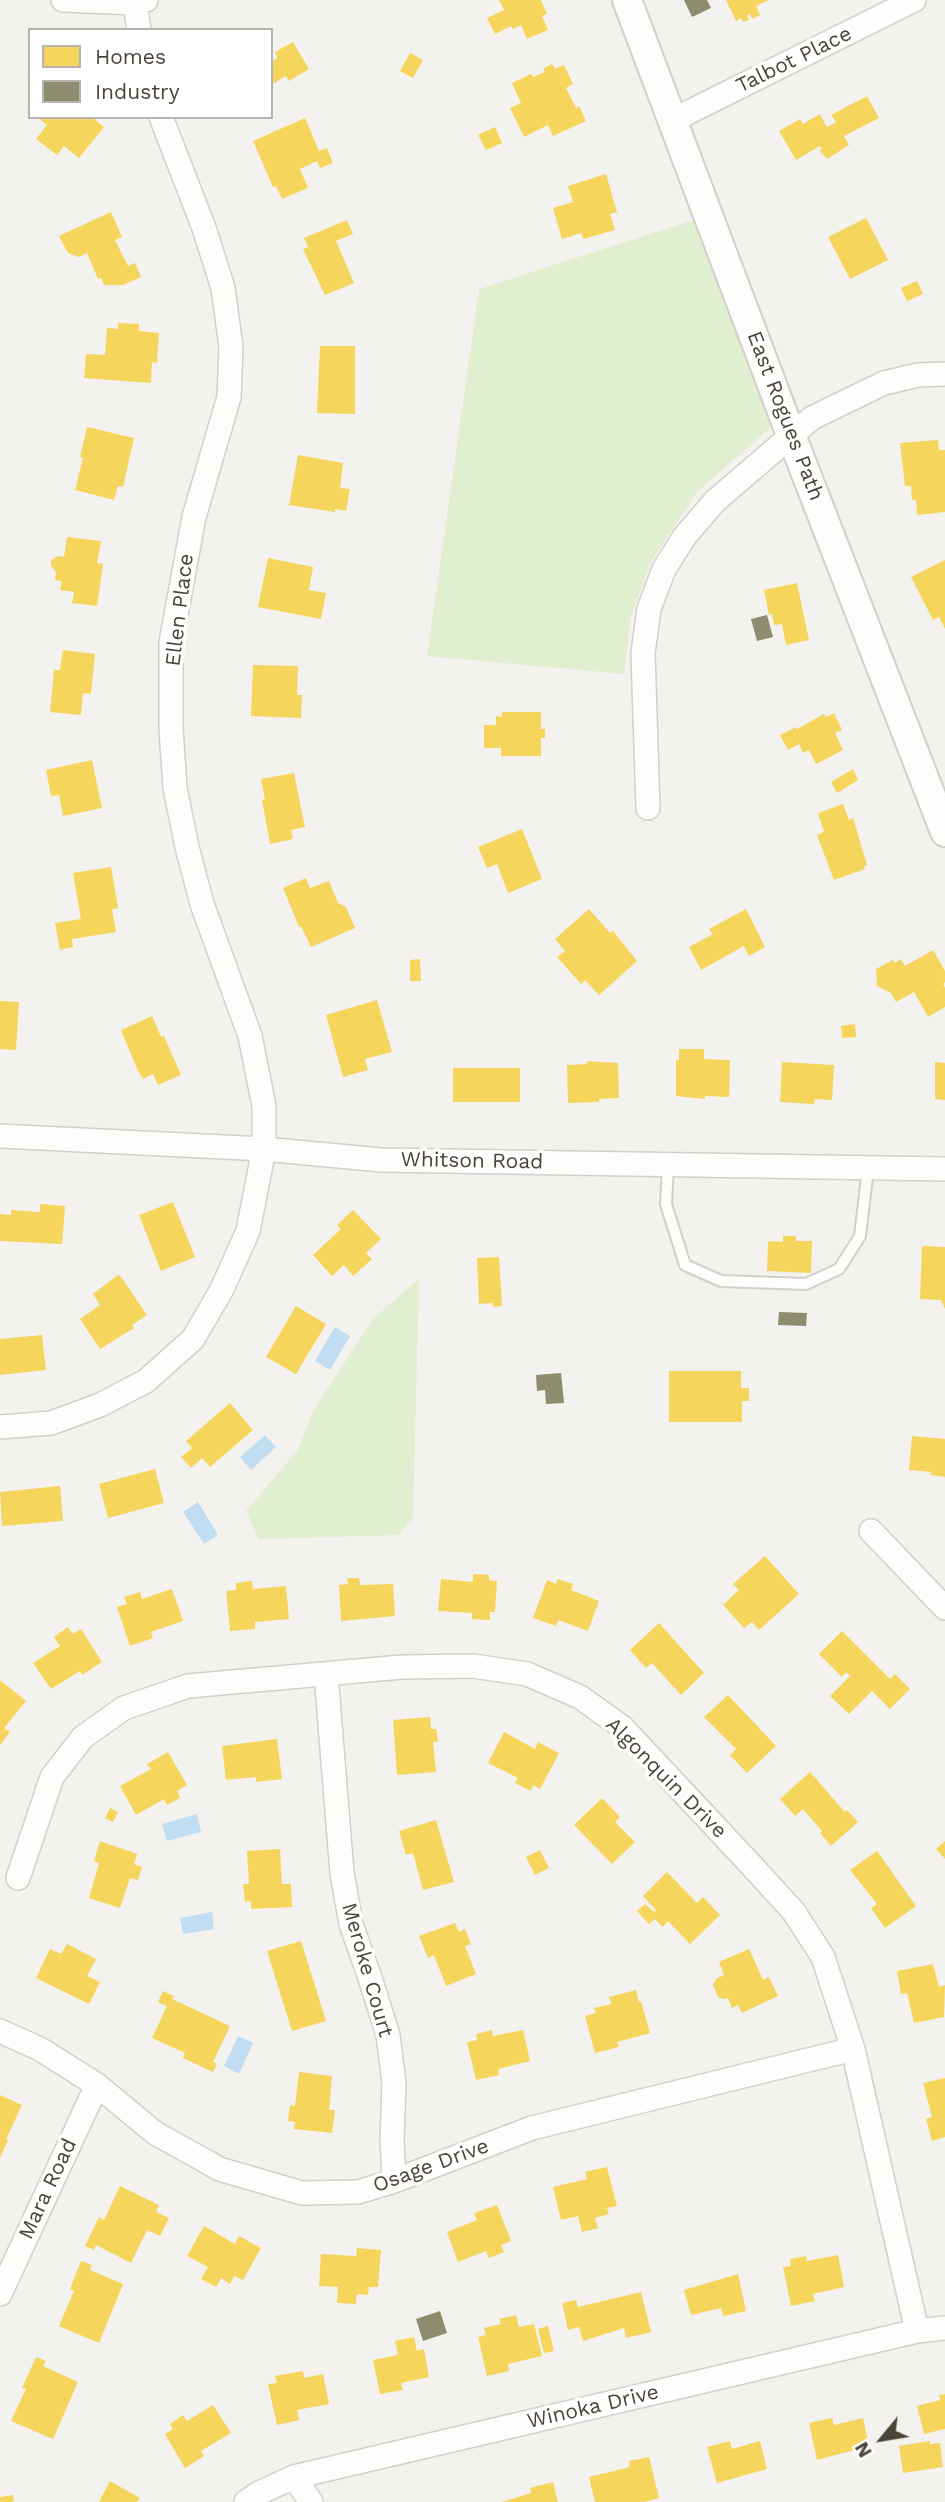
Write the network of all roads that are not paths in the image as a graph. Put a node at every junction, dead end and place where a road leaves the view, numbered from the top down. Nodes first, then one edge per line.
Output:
1 (63, 0) edge
2 (627, 0) edge
3 (914, 0) edge
4 (140, 1) edge
5 (139, 28) edge
6 (162, 119) edge
7 (673, 120) junction
8 (945, 374) edge
9 (791, 435) junction
10 (648, 808) dead end
11 (945, 832) edge
12 (0, 1136) edge
13 (264, 1149) junction
14 (668, 1165) junction
15 (868, 1168) junction
16 (945, 1169) edge
17 (0, 1427) edge
18 (871, 1531) dead end
19 (945, 1608) edge
20 (326, 1674) junction
21 (18, 1878) dead end
22 (0, 2031) edge
23 (853, 2049) junction
24 (97, 2085) junction
25 (394, 2182) junction
26 (0, 2294) edge
27 (945, 2328) edge
28 (917, 2331) junction
29 (294, 2477) junction
30 (246, 2502) edge
31 (311, 2502) edge

1 - 4 street
2 - 7 street, East Rogues Path
3 - 7 street, Talbot Place
4 - 5 street
6 - 13 street, Ellen Place
7 - 9 street, East Rogues Path
8 - 9 street
9 - 10 street
9 - 11 street, East Rogues Path
12 - 13 street, Whitson Road
13 - 14 street, Whitson Road
13 - 17 street, Ellen Place
14 - 15 street, Whitson Road
14 - 15 lane
15 - 16 street, Whitson Road
18 - 19 street
20 - 21 street, Algonquin Drive
20 - 23 street, Algonquin Drive
20 - 25 street, Meroke Court
22 - 24 street, Osage Drive
23 - 25 street, Osage Drive
23 - 28 street, Algonquin Drive
24 - 25 street, Osage Drive
24 - 26 street, Mara Road
27 - 28 street, Winoka Drive
28 - 29 street, Winoka Drive
29 - 30 street, Winoka Drive
29 - 31 street

